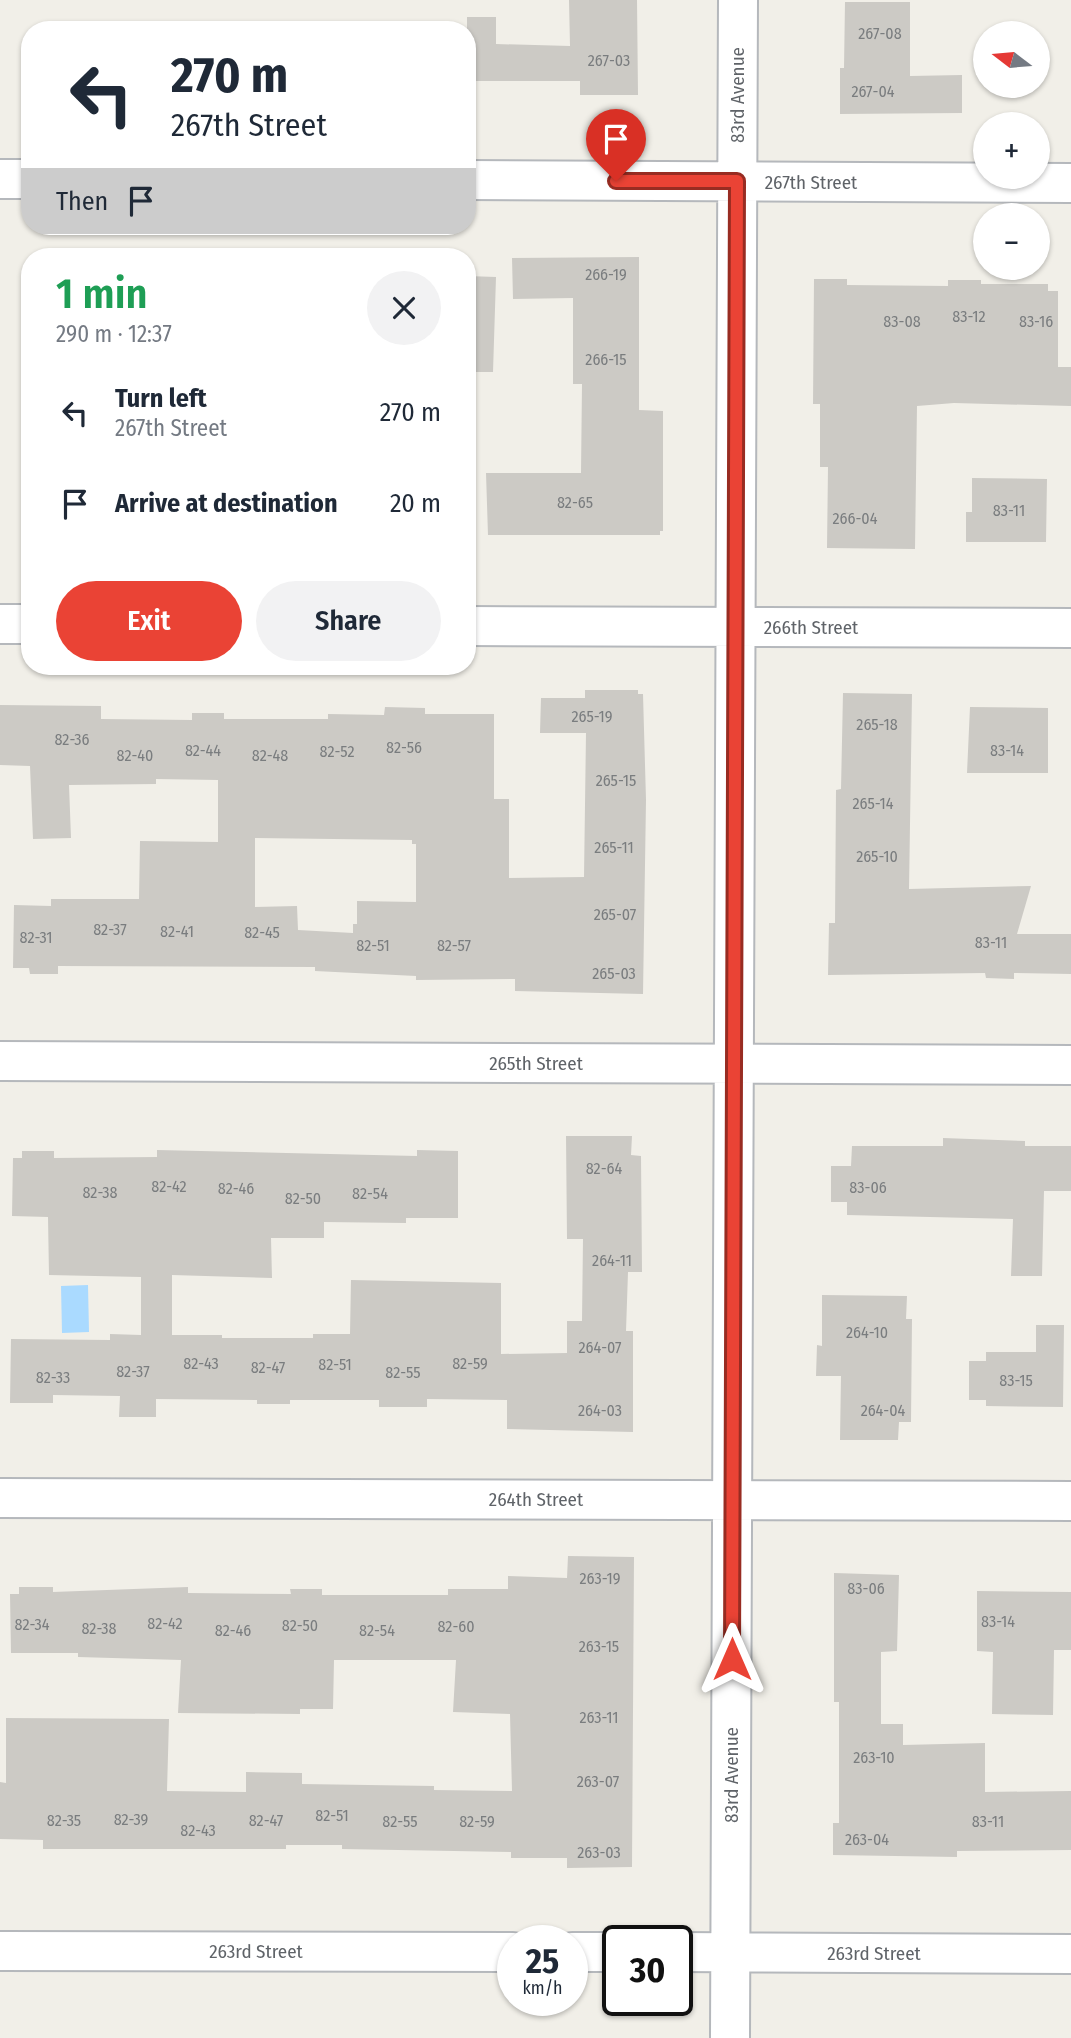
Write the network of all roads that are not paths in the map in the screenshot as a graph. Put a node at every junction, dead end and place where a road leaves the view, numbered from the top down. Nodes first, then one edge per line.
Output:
1 (738, 0) edge
2 (0, 179) edge
3 (21, 179) edge
4 (476, 180) edge
5 (737, 181) junction
6 (1071, 183) edge
7 (0, 624) edge
8 (21, 624) edge
9 (476, 625) edge
10 (736, 627) junction
11 (1071, 628) edge
12 (0, 1061) edge
13 (734, 1063) junction
14 (1071, 1065) edge
15 (0, 1497) edge
16 (732, 1499) junction
17 (1071, 1501) edge
18 (0, 1951) edge
19 (497, 1952) edge
20 (693, 1952) edge
21 (730, 1952) junction
22 (1071, 1954) edge
23 (730, 2038) edge

1 - 5 street, 83rd Avenue
2 - 3 street
4 - 5 street, 267th Street
5 - 6 street, 267th Street
5 - 10 street, 83rd Avenue
7 - 8 street
9 - 10 street, 266th Street
10 - 11 street, 266th Street
10 - 13 street, 83rd Avenue
12 - 13 street, 265th Street
13 - 14 street, 265th Street
13 - 16 street, 83rd Avenue
15 - 16 street, 264th Street
16 - 17 street, 264th Street
16 - 21 street, 83rd Avenue
18 - 19 street, 263rd Street
20 - 21 street, 263rd Street
21 - 22 street, 263rd Street
21 - 23 street, 83rd Avenue

